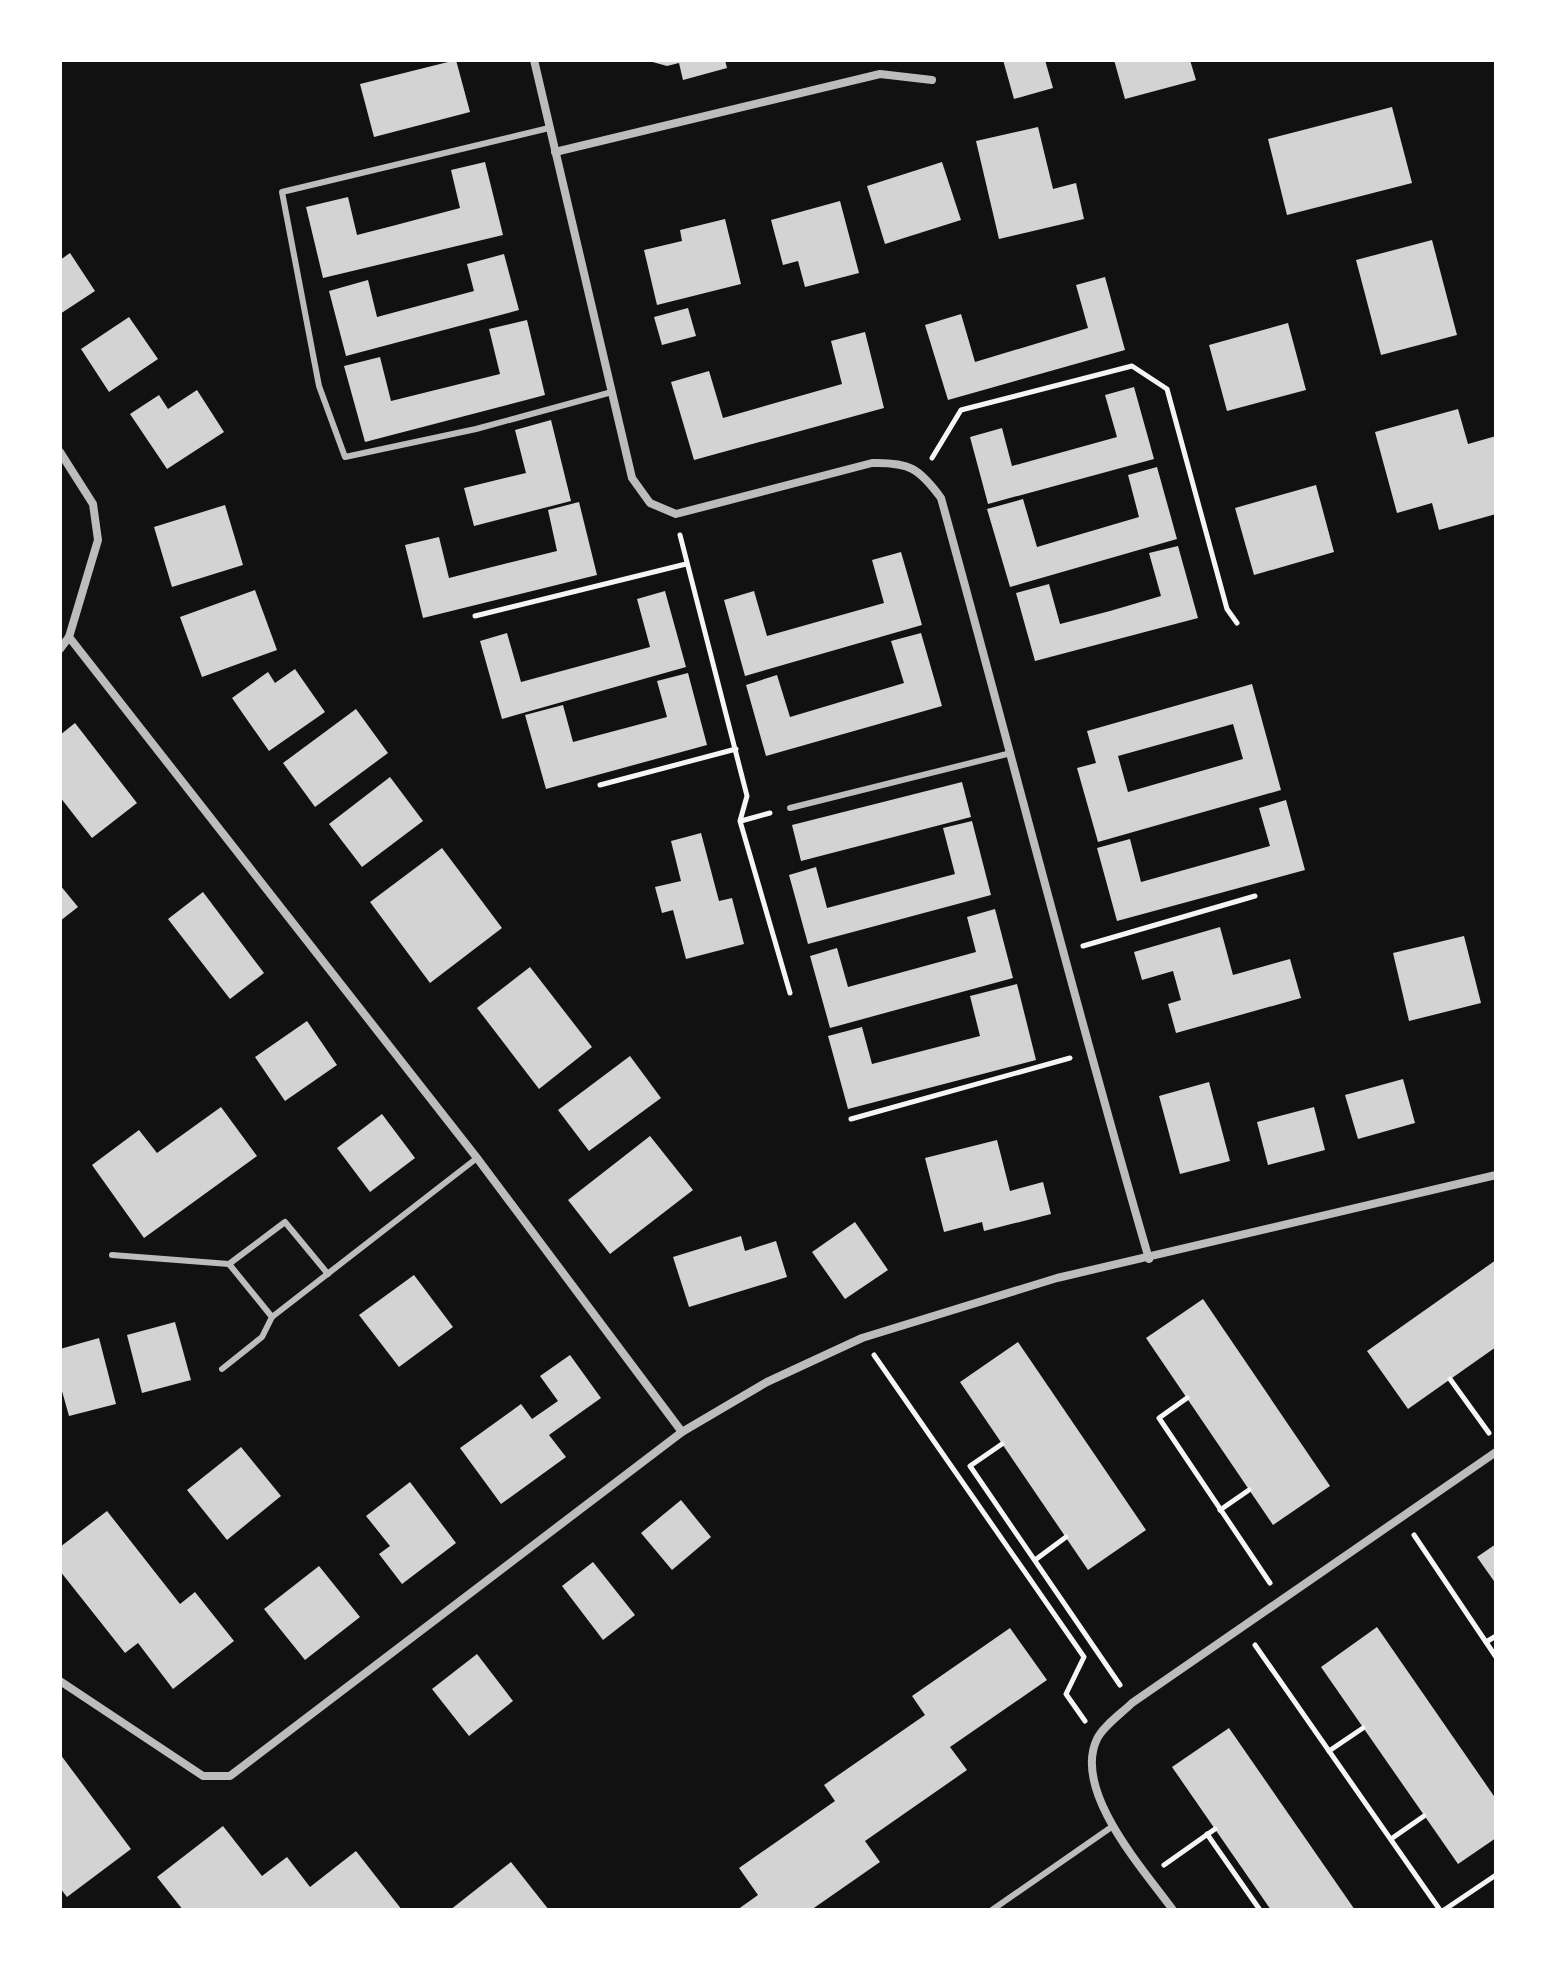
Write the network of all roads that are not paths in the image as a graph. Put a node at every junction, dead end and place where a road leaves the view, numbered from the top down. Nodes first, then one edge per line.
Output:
1 (534, 60) edge
2 (932, 80) dead end
3 (549, 128) junction
4 (555, 152) junction
5 (612, 392) junction
6 (60, 452) edge
7 (69, 637) junction
8 (60, 649) edge
9 (1011, 753) junction
10 (790, 808) road end
11 (477, 1158) junction
12 (1496, 1175) edge
13 (112, 1255) dead end
14 (1149, 1259) junction
15 (229, 1264) junction
16 (328, 1274) junction
17 (272, 1317) junction
18 (222, 1369) dead end
19 (682, 1432) junction
20 (1496, 1452) edge
21 (60, 1681) edge
22 (1113, 1826) junction
23 (992, 1910) edge
24 (1173, 1910) edge

1 - 3 street
2 - 4 street
3 - 4 street
3 - 5 lane
4 - 5 street
5 - 9 street
6 - 7 street
7 - 8 street
7 - 11 street
9 - 10 lane
9 - 14 street
11 - 16 lane
11 - 19 street
12 - 14 street
13 - 15 lane
14 - 19 street
15 - 16 lane
15 - 17 lane
16 - 17 lane
17 - 18 lane
19 - 21 street
20 - 22 street
22 - 23 lane
22 - 24 street

